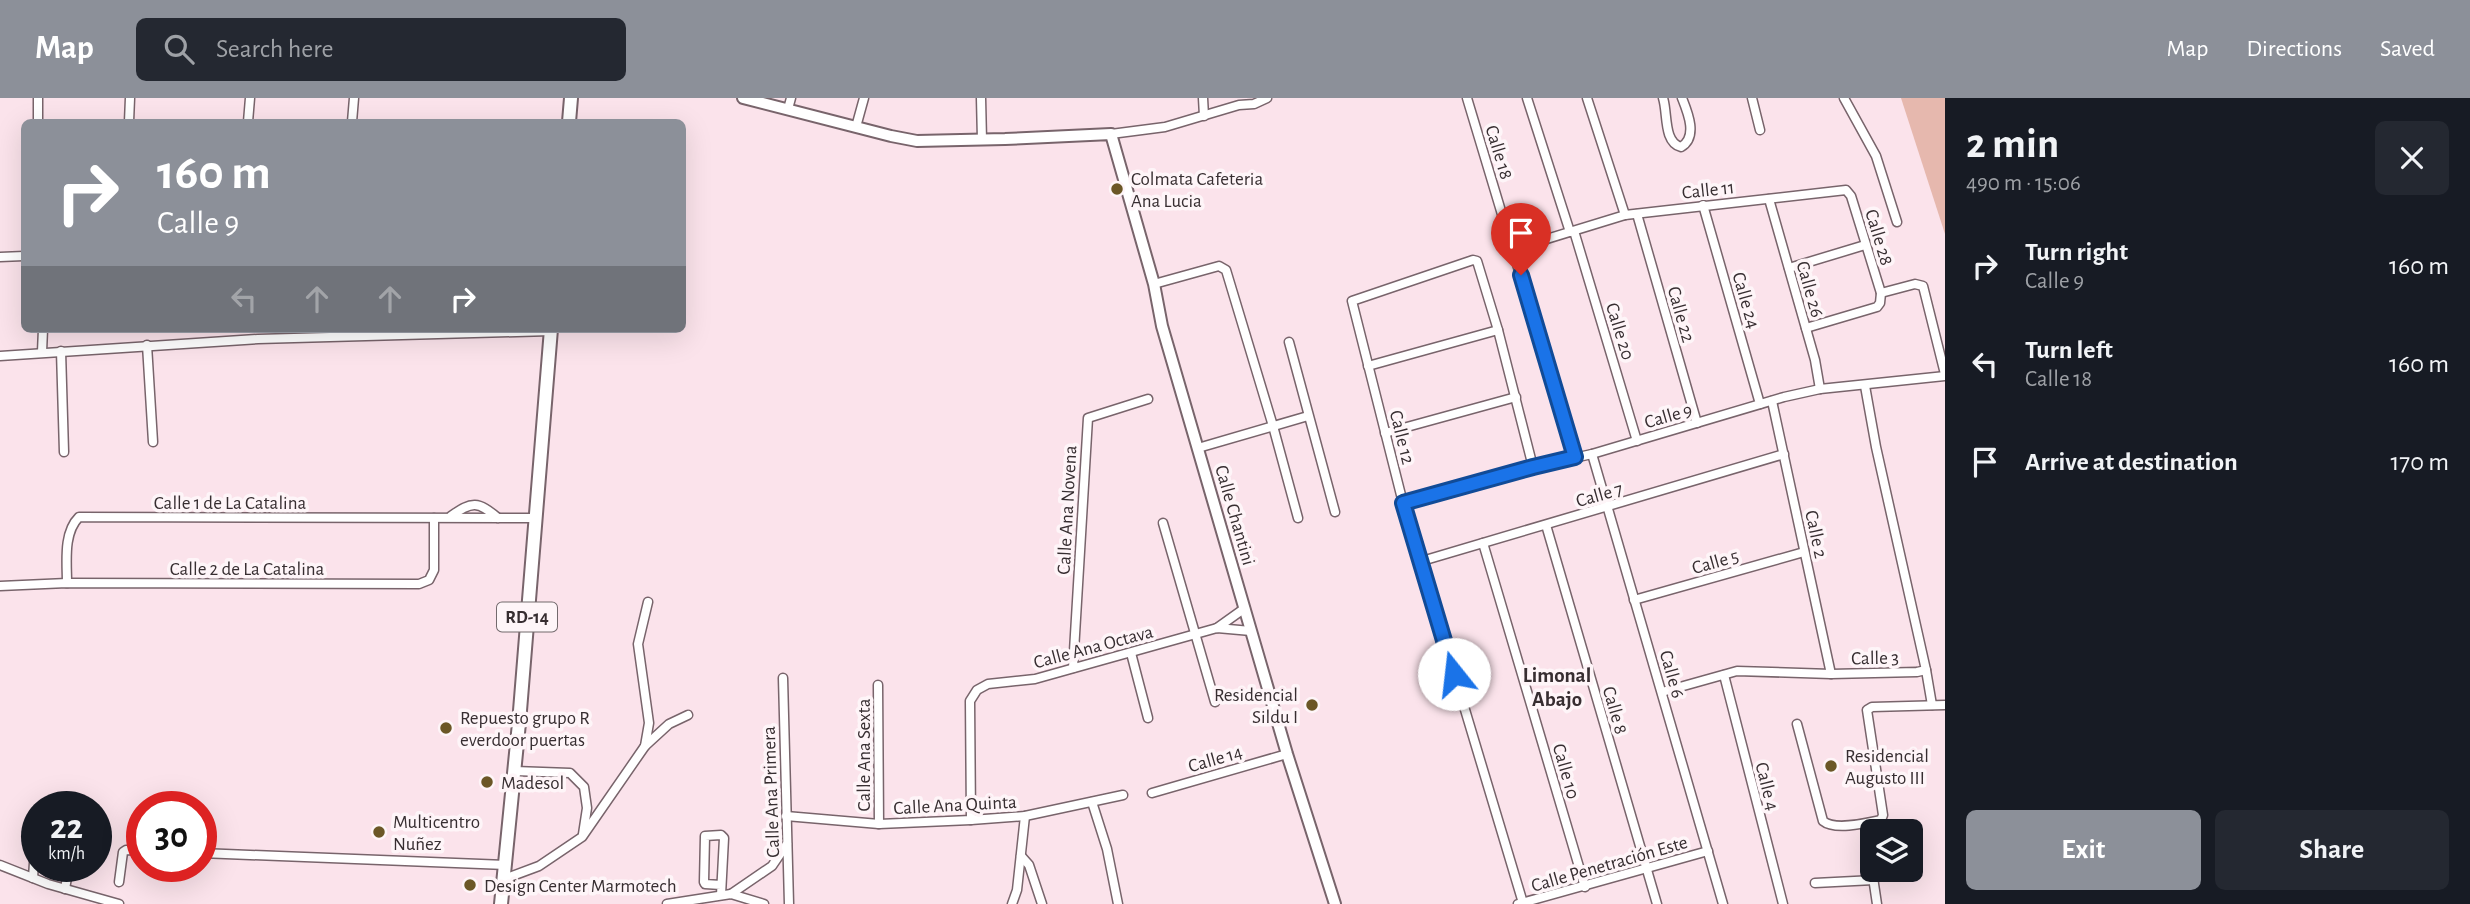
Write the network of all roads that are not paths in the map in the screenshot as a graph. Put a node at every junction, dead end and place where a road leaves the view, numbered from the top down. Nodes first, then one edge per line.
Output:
1 (38, 98) edge
2 (130, 98) edge
3 (250, 98) edge
4 (354, 98) edge
5 (570, 98) edge
6 (743, 98) edge
7 (864, 98) edge
8 (981, 98) edge
9 (1203, 98) edge
10 (1266, 98) edge
11 (1467, 98) edge
12 (1527, 98) edge
13 (1587, 98) edge
14 (1663, 98) edge
15 (1682, 98) edge
16 (1752, 98) edge
17 (1844, 98) edge
18 (1242, 102) edge
19 (790, 104) edge
20 (1204, 116) junction
21 (38, 119) edge
22 (129, 119) edge
23 (248, 119) edge
24 (352, 119) edge
25 (569, 119) edge
26 (856, 127) junction
27 (1760, 130) dead end
28 (1111, 134) junction
29 (982, 140) junction
30 (1848, 191) joint
31 (1769, 199) junction
32 (1703, 205) junction
33 (1637, 214) junction
34 (1625, 215) junction
35 (1897, 222) dead end
36 (1572, 232) junction
37 (1865, 245) junction
38 (1514, 249) junction
39 (21, 256) edge
40 (0, 257) edge
41 (1789, 268) junction
42 (1154, 284) junction
43 (1881, 293) junction
44 (1806, 328) junction
45 (1498, 330) junction
46 (43, 333) edge
47 (336, 333) edge
48 (551, 333) edge
49 (262, 334) edge
50 (1289, 342) dead end
51 (147, 345) junction
52 (61, 351) junction
53 (42, 352) junction
54 (0, 356) edge
55 (1368, 366) junction
56 (1945, 375) edge
57 (1865, 386) junction
58 (1820, 389) junction
59 (1516, 397) junction
60 (1148, 399) dead end
61 (1772, 401) junction
62 (1760, 404) junction
63 (1308, 416) junction
64 (1697, 423) junction
65 (1273, 426) junction
66 (1385, 433) junction
67 (1637, 441) junction
68 (153, 442) dead end
69 (1198, 448) junction
70 (64, 452) dead end
71 (1592, 454) junction
72 (1784, 454) junction
73 (1575, 457) junction
74 (1533, 467) junction
75 (1403, 503) junction
76 (1608, 508) junction
77 (1335, 512) dead end
78 (451, 516) junction
79 (434, 518) junction
80 (498, 518) junction
81 (535, 518) junction
82 (1298, 518) dead end
83 (1163, 523) dead end
84 (1546, 525) junction
85 (1483, 543) junction
86 (1804, 552) junction
87 (1422, 561) junction
88 (67, 583) junction
89 (0, 586) edge
90 (1634, 600) junction
91 (648, 602) dead end
92 (1245, 608) junction
93 (1217, 628) junction
94 (1251, 631) junction
95 (1196, 634) junction
96 (1131, 653) junction
97 (1073, 668) junction
98 (1926, 670) junction
99 (1832, 674) junction
100 (1724, 675) junction
101 (783, 678) dead end
102 (878, 685) dead end
103 (1662, 692) junction
104 (1215, 702) dead end
105 (1932, 705) junction
106 (1945, 705) edge
107 (688, 715) dead end
108 (1148, 719) dead end
109 (1797, 724) dead end
110 (645, 746) junction
111 (1287, 754) junction
112 (515, 771) junction
113 (1152, 793) dead end
114 (1123, 795) dead end
115 (1092, 802) junction
116 (786, 816) junction
117 (1025, 816) junction
118 (1881, 819) edge
119 (971, 820) junction
120 (879, 824) junction
121 (1860, 824) edge
122 (582, 837) junction
123 (787, 844) junction
124 (126, 850) edge
125 (1708, 851) junction
126 (217, 854) edge
127 (1021, 856) junction
128 (0, 865) edge
129 (506, 865) junction
130 (1647, 869) junction
131 (21, 873) edge
132 (505, 879) junction
133 (1860, 881) edge
134 (46, 882) edge
135 (66, 882) edge
136 (119, 882) dead end
137 (1874, 882) edge
138 (1815, 883) dead end
139 (721, 885) junction
140 (1585, 887) junction
141 (65, 888) junction
142 (731, 894) junction
143 (721, 895) junction
144 (119, 904) edge
145 (502, 904) edge
146 (667, 904) edge
147 (764, 904) edge
148 (789, 904) edge
149 (1012, 904) edge
150 (1042, 904) edge
151 (1118, 904) edge
152 (1335, 904) edge
153 (1521, 904) edge
154 (1657, 904) edge
155 (1723, 904) edge
156 (1783, 904) edge
157 (1877, 904) edge

1 - 21 street
2 - 22 street
3 - 23 street
4 - 24 street
5 - 25 main road
6 - 19 street
7 - 26 street
8 - 29 street
9 - 20 street
10 - 18 street
11 - 38 street, Calle 18
12 - 36 street, Calle 20
13 - 34 street
14 - 15 street
16 - 27 street
17 - 35 street
18 - 20 street
19 - 26 street
20 - 28 street
26 - 29 street
28 - 29 street
28 - 42 street, Calle Chantini
30 - 31 street, Calle 11
30 - 37 street, Calle 28
31 - 32 street, Calle 11
31 - 41 street, Calle 26
32 - 33 street, Calle 11
32 - 62 street, Calle 24
33 - 34 street, Calle 11
33 - 64 street, Calle 22
34 - 36 street, Calle 11
36 - 38 street, Calle 11
36 - 67 street, Calle 20
37 - 41 street
37 - 43 street, Calle 28
38 - 73 street, Calle 18
39 - 40 street
41 - 44 street, Calle 26
42 - 65 street
42 - 69 street, Calle Chantini
43 - 44 street
43 - 56 street
44 - 58 street, Calle 26
45 - 55 street
45 - 55 street, Calle 12
45 - 59 street
46 - 53 street
47 - 49 street
48 - 81 main road, RD-14
49 - 51 street
50 - 63 street
51 - 52 street
51 - 68 street
52 - 53 street
52 - 70 street
53 - 54 street
55 - 66 street, Calle 12
56 - 57 street, Calle 9
57 - 58 street, Calle 9
57 - 98 street, Calle 3
58 - 61 street, Calle 9
59 - 66 street
59 - 74 street
60 - 97 street, Calle Ana Novena
61 - 62 street, Calle 9
61 - 72 street, Calle 2
62 - 64 street, Calle 9
63 - 65 street
63 - 77 street
64 - 67 street, Calle 9
65 - 69 street
65 - 82 street
66 - 75 street, Calle 12
67 - 71 street, Calle 9
69 - 92 street, Calle Chantini
71 - 73 street, Calle 9
71 - 76 street, Calle 6
72 - 76 street, Calle 7
72 - 86 street, Calle 2
73 - 74 street, Calle 9
74 - 75 street, Calle 9
75 - 87 street, Calle 12
76 - 84 street, Calle 7
76 - 90 street, Calle 6
78 - 79 street, Calle 1 de La Catalina
78 - 80 street
78 - 80 street
79 - 88 street, Calle 1 de La Catalina
79 - 88 street, Calle 2 de La Catalina
80 - 81 street
81 - 112 main road, RD-14
83 - 95 street
84 - 85 street, Calle 7
84 - 130 street, Calle 8
85 - 87 street, Calle 7
85 - 140 street, Calle 10
86 - 90 street, Calle 5
86 - 99 street, Calle 2
87 - 153 street, Calle 12
88 - 89 street, Calle 2 de La Catalina
90 - 103 street, Calle 6
91 - 110 street
92 - 93 street, Calle Ana Octava
92 - 94 street, Calle Chantini
93 - 94 street, Calle Ana Octava
93 - 95 street, Calle Ana Octava
94 - 111 street, Calle Chantini
95 - 96 street, Calle Ana Octava
95 - 104 street
96 - 97 street, Calle Ana Octava
96 - 108 street
97 - 119 street, Calle Ana Octava
98 - 99 street, Calle 3
98 - 105 street
99 - 100 street, Calle 3
100 - 103 street, Calle 3
100 - 156 street, Calle 4
101 - 116 street, Calle Ana Primera
102 - 120 street, Calle Ana Sexta
103 - 125 street, Calle 6
105 - 106 street
105 - 118 street
107 - 110 street
109 - 121 street
110 - 122 street
111 - 113 street, Calle 14
111 - 152 street, Calle Chantini
112 - 122 street
112 - 129 main road, RD-14
114 - 115 street, Calle Ana Quinta
115 - 117 street, Calle Ana Quinta
115 - 151 street
116 - 120 street, Calle Ana Quinta
116 - 123 street, Calle Ana Primera
117 - 119 street, Calle Ana Quinta
117 - 127 street
119 - 120 street, Calle Ana Quinta
122 - 132 street
123 - 142 street
123 - 148 street, Calle Ana Primera
124 - 136 street
125 - 130 street, Calle Penetración Este
125 - 155 street, Calle 6
126 - 129 street
127 - 149 street
127 - 150 street
128 - 131 street
129 - 132 main road, RD-14
130 - 140 street, Calle Penetración Este
130 - 154 street, Calle 8
132 - 145 main road, RD-14
133 - 138 street
134 - 141 street
135 - 141 street
137 - 157 street
139 - 139 street
139 - 143 street
140 - 153 street, Calle Penetración Este
141 - 144 street
142 - 143 street
142 - 147 street
143 - 146 street

